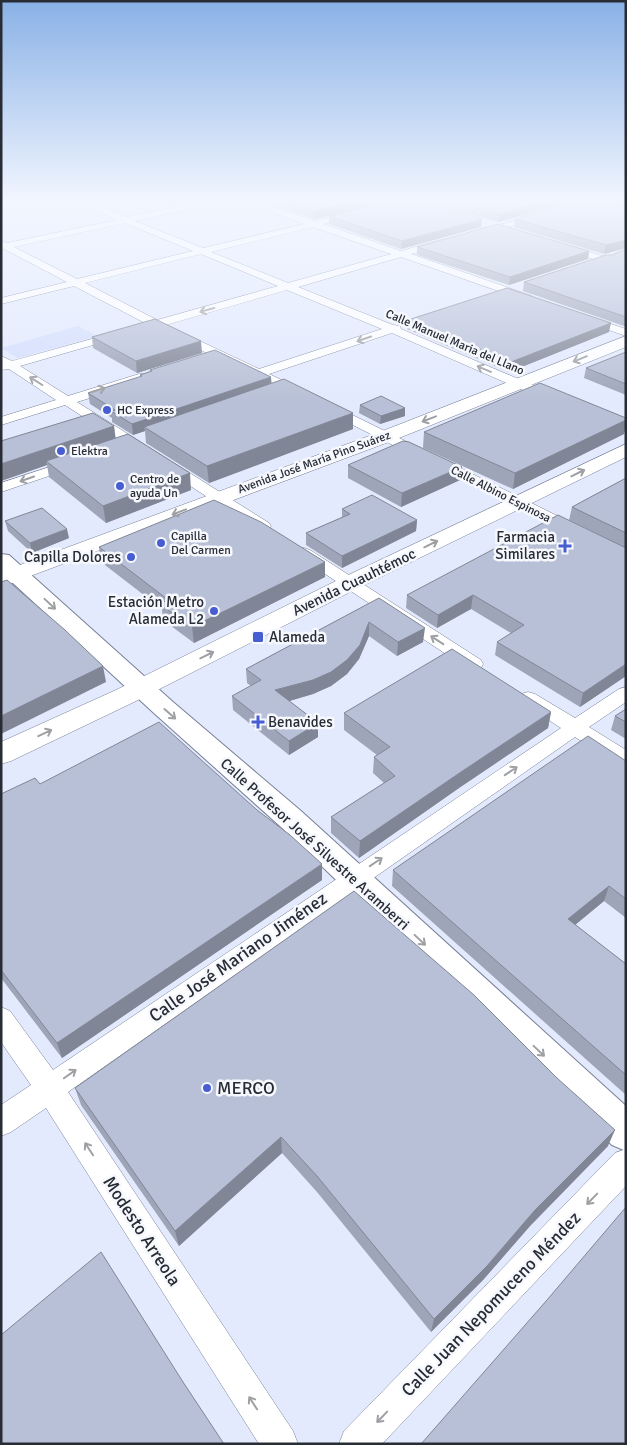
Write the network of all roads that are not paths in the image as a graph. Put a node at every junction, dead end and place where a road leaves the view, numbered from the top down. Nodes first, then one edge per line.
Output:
1 (49, 268) edge
2 (133, 268) edge
3 (240, 268) edge
4 (353, 268) edge
5 (443, 268) edge
6 (77, 282) junction
7 (524, 286) edge
8 (287, 288) junction
9 (509, 291) junction
10 (491, 297) edge
11 (1, 301) edge
12 (542, 303) edge
13 (575, 315) edge
14 (156, 324) junction
15 (410, 324) edge
16 (392, 330) junction
17 (626, 332) edge
18 (626, 341) edge
19 (217, 354) junction
20 (200, 359) edge
21 (4, 364) edge
22 (156, 372) edge
23 (259, 374) junction
24 (518, 384) junction
25 (288, 388) junction
26 (271, 394) edge
27 (66, 400) junction
28 (563, 402) edge
29 (1, 421) edge
30 (387, 436) junction
31 (150, 437) edge
32 (132, 443) junction
33 (114, 449) edge
34 (626, 450) edge
35 (86, 459) edge
36 (1, 488) edge
37 (217, 498) junction
38 (518, 502) junction
39 (584, 535) edge
40 (279, 536) edge
41 (295, 546) edge
42 (7, 571) edge
43 (350, 583) junction
44 (486, 671) edge
45 (141, 687) junction
46 (518, 692) edge
47 (626, 693) edge
48 (574, 728) junction
49 (1, 754) edge
50 (626, 760) edge
51 (354, 878) junction
52 (1, 1020) edge
53 (49, 1088) junction
54 (1, 1122) edge
55 (626, 1132) edge
56 (626, 1164) edge
57 (280, 1444) edge
58 (357, 1444) edge

1 - 6 street, Calle Albino Espinosa
2 - 6 street
3 - 8 street, Calle Manuel Maria del Llano
4 - 8 street
5 - 9 street
6 - 11 street
6 - 14 street, Calle Albino Espinosa
7 - 9 street
8 -> 14 street
8 - 16 street, Calle Manuel Maria del Llano
9 - 10 street
9 - 12 street
13 - 17 street
14 - 19 street, Calle Albino Espinosa
14 - 21 street
15 - 16 street
16 -> 23 street
24 -> 16 street, Calle Manuel Maria del Llano
18 -> 24 highway, Avenida José María Pino Suárez
19 - 20 street
19 - 23 street, Calle Albino Espinosa
27 -> 21 street
27 -> 22 street
23 - 25 street, Calle Albino Espinosa
24 - 28 street, Calle Manuel Maria del Llano
24 -> 30 highway, Avenida José María Pino Suárez
25 - 26 street
25 - 30 street, Calle Albino Espinosa
27 - 29 street
27 - 32 street
30 - 37 highway, Avenida José María Pino Suárez
30 - 38 street, Calle Albino Espinosa
31 - 32 street
32 - 33 street
32 - 37 street
38 -> 34 highway, Avenida Cuauhtémoc
35 -> 36 street
37 - 40 street
37 -> 42 highway, Avenida José María Pino Suárez
38 - 39 street, Calle Albino Espinosa
43 -> 38 highway, Avenida Cuauhtémoc
41 - 43 street
42 -> 45 main road, Calle Profesor José Silvestre Aramberri
44 -> 43 street
45 -> 43 highway, Avenida Cuauhtémoc
49 -> 45 highway, Avenida Cuauhtémoc
45 -> 51 main road, Calle Profesor José Silvestre Aramberri
46 - 48 street
47 - 48 street, Calle José Mariano Jiménez
48 - 50 street
51 -> 48 street, Calle José Mariano Jiménez
53 -> 51 street, Calle José Mariano Jiménez
51 -> 55 main road, Calle Profesor José Silvestre Aramberri
52 - 53 street, Modesto Arreola
53 - 54 street, Calle José Mariano Jiménez
57 -> 53 street, Modesto Arreola
56 -> 58 street, Calle Juan Nepomuceno Méndez

